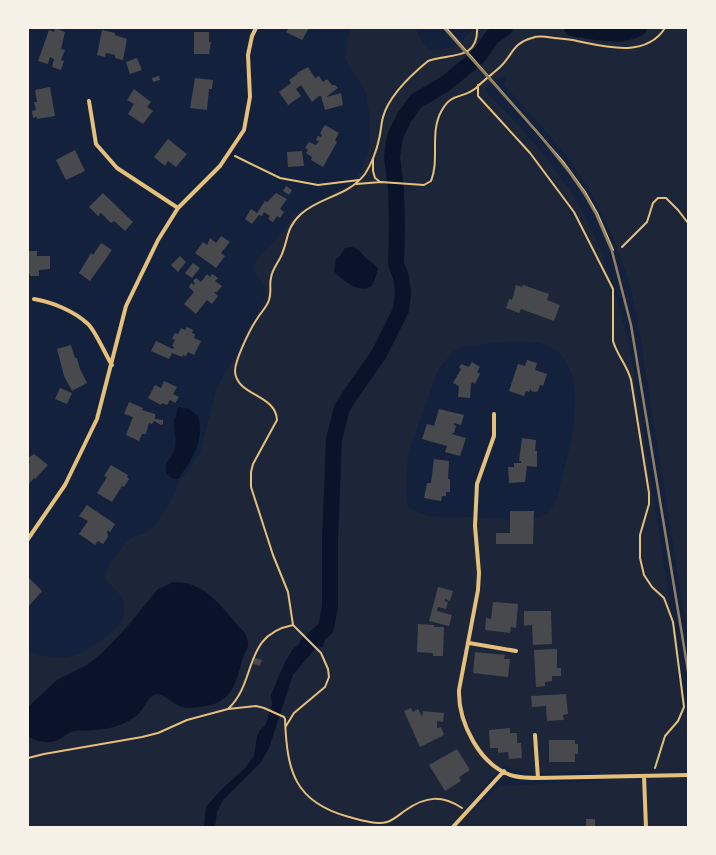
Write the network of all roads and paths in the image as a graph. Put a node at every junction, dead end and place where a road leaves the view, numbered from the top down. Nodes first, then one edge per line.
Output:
1 (256, 28) edge
2 (446, 28) edge
3 (477, 28) edge
4 (666, 28) edge
5 (478, 85) junction
6 (89, 101) dead end
7 (228, 153) junction
8 (373, 156) junction
9 (359, 180) junction
10 (383, 182) junction
11 (356, 184) junction
12 (178, 208) junction
13 (688, 223) edge
14 (622, 247) dead end
15 (613, 250) dead end
16 (34, 299) dead end
17 (112, 365) junction
18 (494, 414) dead end
19 (28, 539) edge
20 (294, 625) junction
21 (469, 643) junction
22 (516, 651) dead end
23 (228, 709) junction
24 (286, 726) junction
25 (535, 734) dead end
26 (28, 758) edge
27 (655, 768) dead end
28 (504, 771) junction
29 (688, 775) edge
30 (644, 776) junction
31 (538, 778) junction
32 (468, 812) junction
33 (452, 828) edge
34 (646, 828) edge

1 - 7 street
2 - 15 path
3 - 8 path
4 - 5 path
5 - 10 path
5 - 27 path
6 - 12 street
7 - 9 path
7 - 12 street
8 - 9 path
8 - 10 path
9 - 11 path
10 - 11 path
11 - 20 path
12 - 17 street
13 - 14 path
16 - 17 street
17 - 19 street
18 - 21 street
20 - 23 path
20 - 24 path
21 - 22 street
21 - 28 street
23 - 24 path
23 - 26 path
24 - 32 path
25 - 31 street
28 - 31 street
28 - 32 street
29 - 30 street
30 - 31 street
30 - 34 street
32 - 33 street

